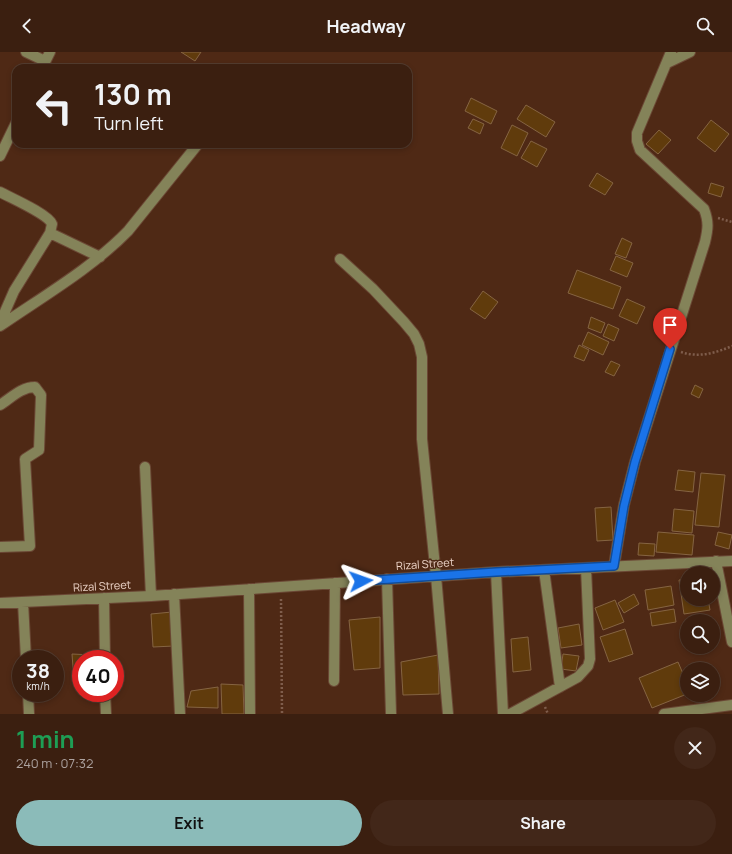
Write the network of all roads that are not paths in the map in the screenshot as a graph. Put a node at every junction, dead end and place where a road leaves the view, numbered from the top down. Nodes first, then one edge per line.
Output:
1 (26, 52) edge
2 (671, 52) edge
3 (690, 52) edge
4 (46, 60) edge
5 (667, 62) junction
6 (12, 131) edge
7 (195, 148) edge
8 (0, 156) edge
9 (0, 192) edge
10 (50, 233) junction
11 (100, 257) junction
12 (340, 259) dead end
13 (0, 325) edge
14 (0, 405) edge
15 (145, 467) dead end
16 (0, 547) edge
17 (716, 561) junction
18 (732, 561) edge
19 (614, 566) junction
20 (586, 568) junction
21 (544, 570) junction
22 (496, 572) junction
23 (436, 576) junction
24 (387, 579) junction
25 (335, 583) junction
26 (249, 589) junction
27 (174, 594) junction
28 (151, 596) junction
29 (104, 598) junction
30 (23, 602) junction
31 (0, 604) edge
32 (732, 642) edge
33 (26, 650) edge
34 (105, 650) edge
35 (334, 680) dead end
36 (560, 687) junction
37 (28, 702) edge
38 (106, 702) edge
39 (732, 704) edge
40 (29, 714) edge
41 (106, 714) edge
42 (180, 714) edge
43 (250, 714) edge
44 (391, 714) edge
45 (448, 714) edge
46 (503, 714) edge
47 (510, 714) edge
48 (664, 714) edge

1 - 4 street
2 - 5 street
3 - 5 street
5 - 19 street
6 - 8 street
7 - 11 street
9 - 10 street
10 - 11 street
10 - 13 street
11 - 13 street
12 - 23 street
14 - 16 street
15 - 28 street
17 - 18 street, Rizal Street
17 - 19 street, Rizal Street
17 - 32 street
19 - 20 street, Rizal Street
20 - 21 street, Rizal Street
20 - 36 street
21 - 22 street, Rizal Street
21 - 36 street
22 - 23 street, Rizal Street
22 - 46 street
23 - 24 street, Rizal Street
23 - 45 street
24 - 25 street, Rizal Street
24 - 44 street
25 - 26 street, Rizal Street
25 - 35 street
26 - 27 street, Rizal Street
26 - 43 street
27 - 28 street, Rizal Street
27 - 42 street
28 - 29 street, Rizal Street
29 - 30 street, Rizal Street
29 - 34 street
30 - 31 street, Rizal Street
30 - 33 street
36 - 47 street
37 - 40 street
38 - 41 street
39 - 48 street

